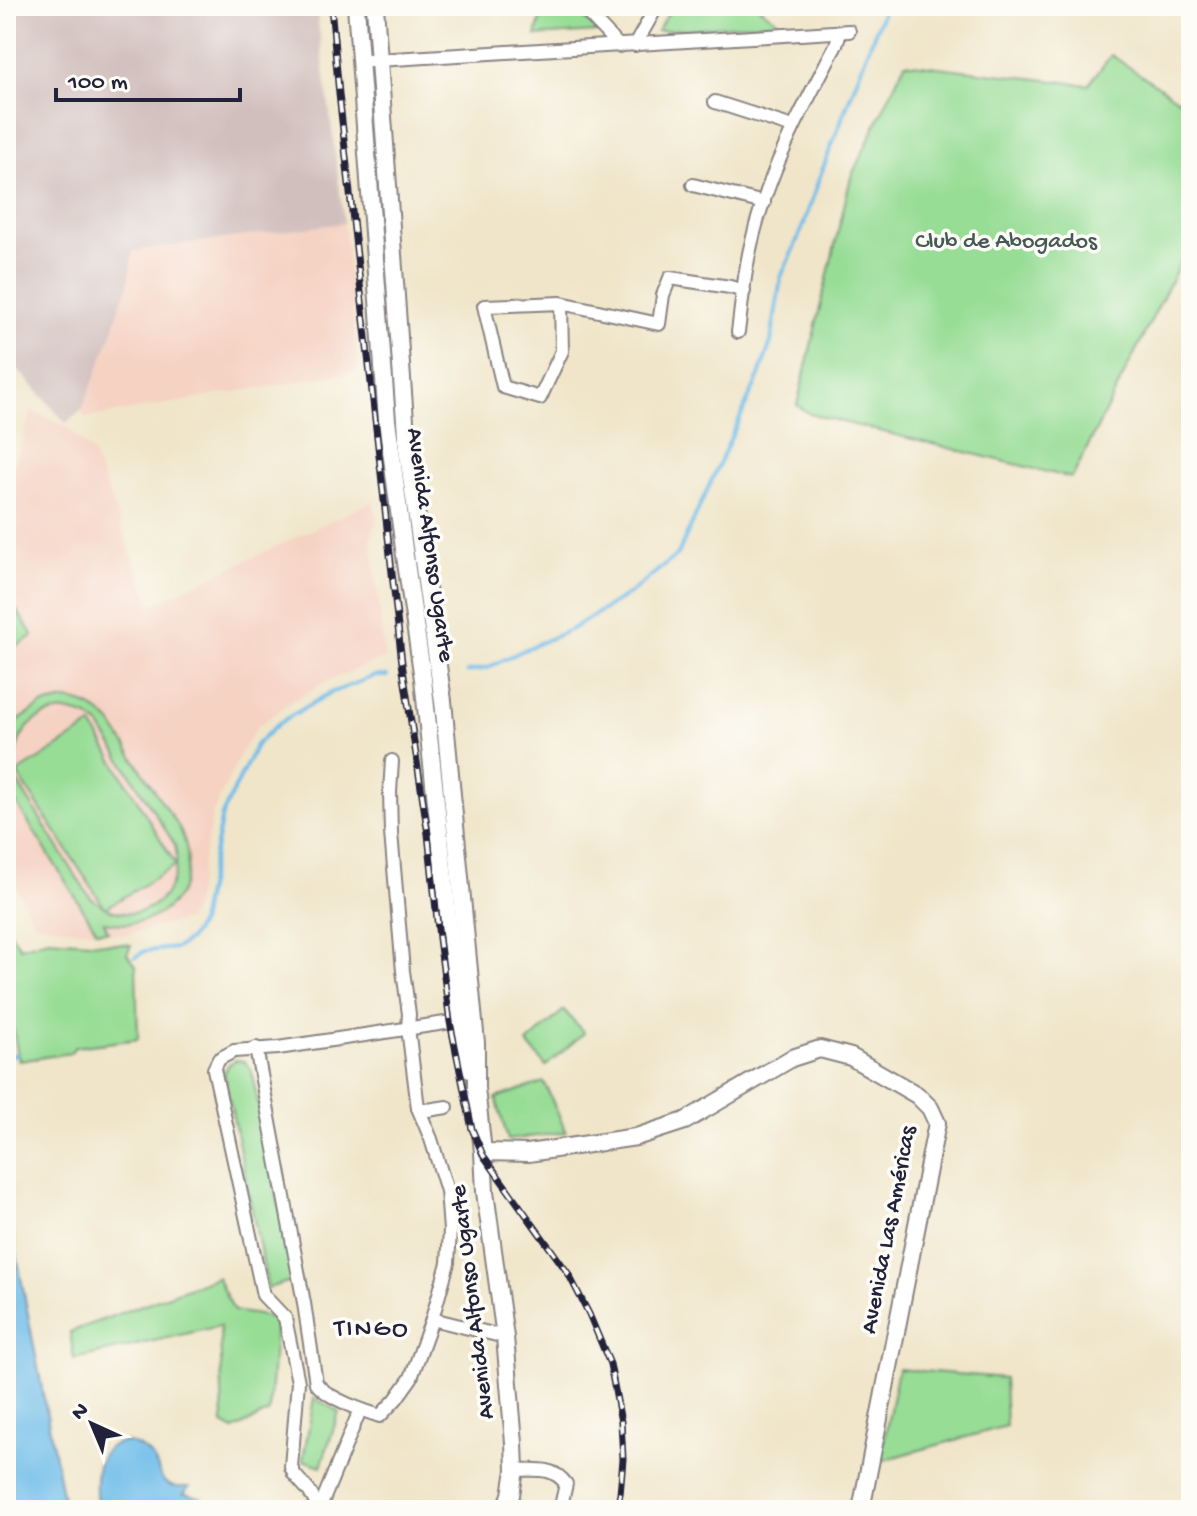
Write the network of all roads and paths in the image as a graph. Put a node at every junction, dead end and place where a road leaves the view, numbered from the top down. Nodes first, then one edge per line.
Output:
1 (356, 6) edge
2 (375, 6) edge
3 (581, 6) edge
4 (657, 6) edge
5 (635, 45) junction
6 (619, 46) junction
7 (381, 60) junction
8 (361, 61) junction
9 (715, 102) dead end
10 (793, 127) junction
11 (693, 185) dead end
12 (764, 203) junction
13 (744, 291) junction
14 (561, 303) junction
15 (738, 332) dead end
16 (392, 761) dead end
17 (466, 1020) junction
18 (408, 1028) junction
19 (256, 1048) junction
20 (447, 1107) dead end
21 (418, 1108) junction
22 (483, 1152) junction
23 (304, 1303) junction
24 (280, 1312) junction
25 (432, 1319) junction
26 (505, 1337) junction
27 (298, 1382) junction
28 (316, 1383) junction
29 (360, 1410) junction
30 (515, 1470) junction
31 (319, 1509) edge
32 (505, 1510) edge
33 (560, 1510) edge
34 (861, 1510) edge

1 - 8 main road, Avenida Alfonso Ugarte
2 - 7 main road, Avenida Alfonso Ugarte
3 - 6 street
4 - 5 street
5 - 6 street
5 - 10 street
6 - 7 street
7 - 8 street
7 - 17 main road, Avenida Alfonso Ugarte
8 - 17 main road, Avenida Alfonso Ugarte
9 - 10 street
10 - 12 street
11 - 12 street
12 - 13 street
13 - 14 street
13 - 15 street
14 - 14 street
16 - 18 street
17 - 18 street
17 - 22 main road, Avenida Alfonso Ugarte
18 - 19 street
18 - 21 street
19 - 23 street
19 - 24 street
20 - 21 street
21 - 25 street
22 - 26 main road, Avenida Alfonso Ugarte
22 - 34 main road, Avenida Las Américas
23 - 24 street
23 - 28 street
24 - 27 street
25 - 26 street
25 - 29 street
26 - 30 main road, Avenida Alfonso Ugarte
27 - 28 street
27 - 31 street
28 - 29 street
29 - 31 street
30 - 32 main road, Avenida Alfonso Ugarte
30 - 33 street

